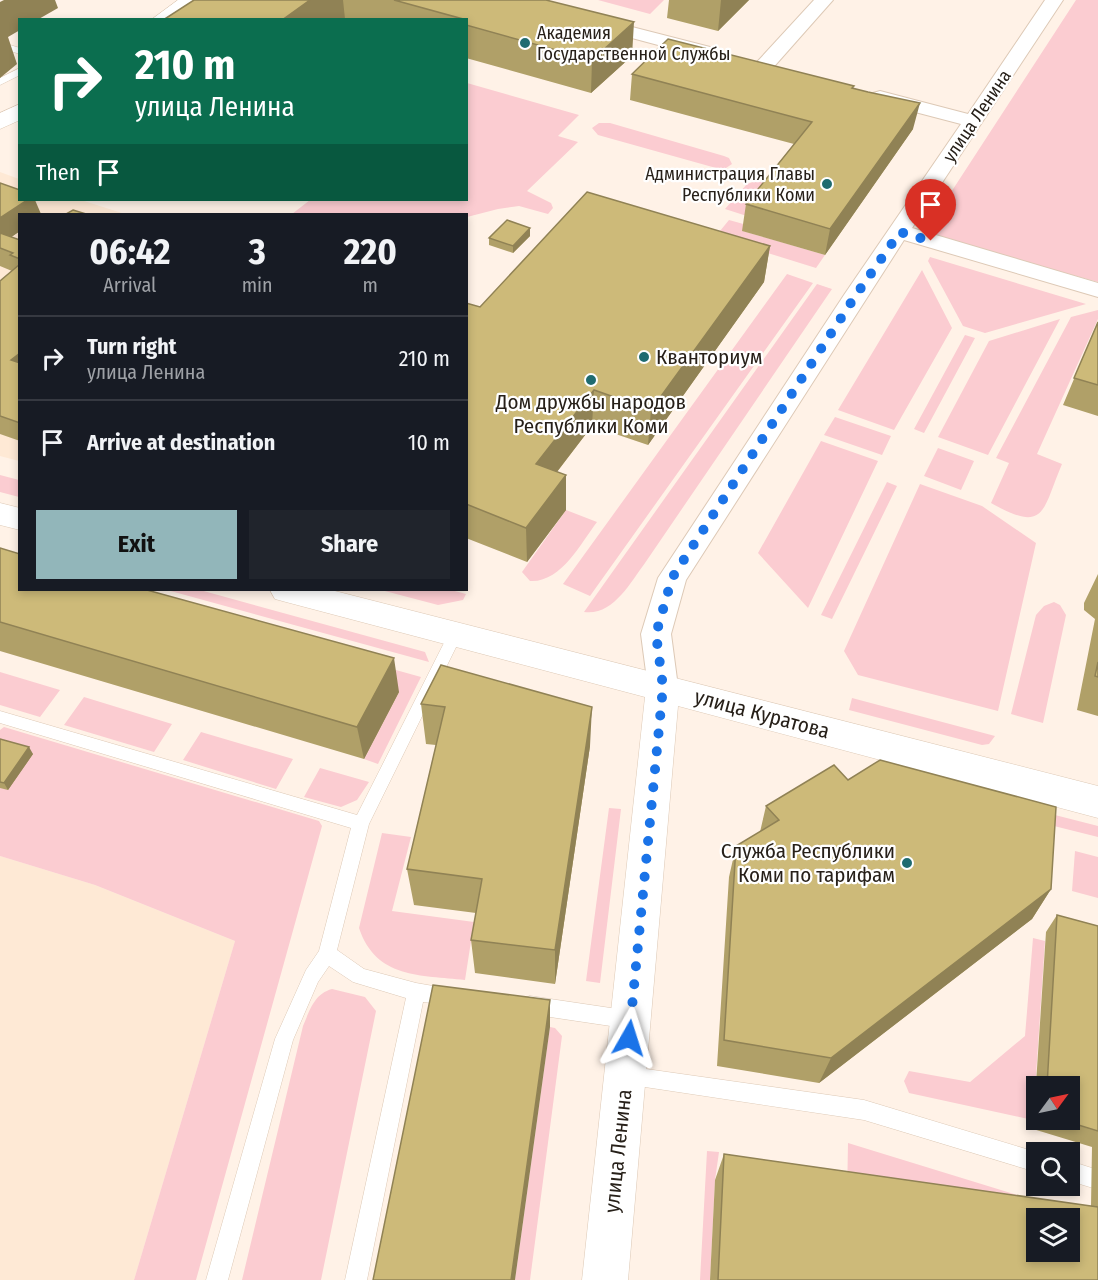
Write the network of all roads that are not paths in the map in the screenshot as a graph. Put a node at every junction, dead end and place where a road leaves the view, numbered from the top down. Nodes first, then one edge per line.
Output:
1 (191, 0) edge
2 (824, 0) edge
3 (1054, 0) edge
4 (164, 18) edge
5 (579, 19) edge
6 (0, 45) edge
7 (18, 50) edge
8 (720, 55) edge
9 (18, 72) edge
10 (786, 72) edge
11 (0, 82) edge
12 (865, 93) edge
13 (18, 111) edge
14 (973, 121) junction
15 (0, 122) edge
16 (900, 232) junction
17 (1098, 290) edge
18 (0, 515) edge
19 (18, 519) edge
20 (290, 591) edge
21 (455, 635) junction
22 (663, 687) junction
23 (0, 717) edge
24 (1098, 802) edge
25 (361, 824) junction
26 (327, 954) junction
27 (416, 992) junction
28 (463, 997) edge
29 (509, 1003) edge
30 (631, 1020) junction
31 (625, 1075) junction
32 (1026, 1159) edge
33 (1080, 1174) edge
34 (1093, 1178) dead end
35 (217, 1280) edge
36 (356, 1280) edge
37 (605, 1280) edge

1 - 4 street
2 - 10 street
3 - 14 street, улица Ленина
5 - 8 street
6 - 7 lane
9 - 11 lane
12 - 14 street
13 - 15 street
14 - 16 street, улица Ленина
16 - 17 street
16 - 22 street, улица Ленина
18 - 19 street
20 - 21 street, улица Куратова
21 - 22 street, улица Куратова
21 - 25 lane
22 - 24 street, улица Куратова
22 - 30 street, улица Ленина
23 - 25 lane
25 - 26 lane
26 - 27 lane
26 - 35 lane
27 - 28 lane
27 - 36 lane
29 - 30 lane
30 - 31 street, улица Ленина
31 - 32 lane
31 - 37 street, улица Ленина
33 - 34 lane

